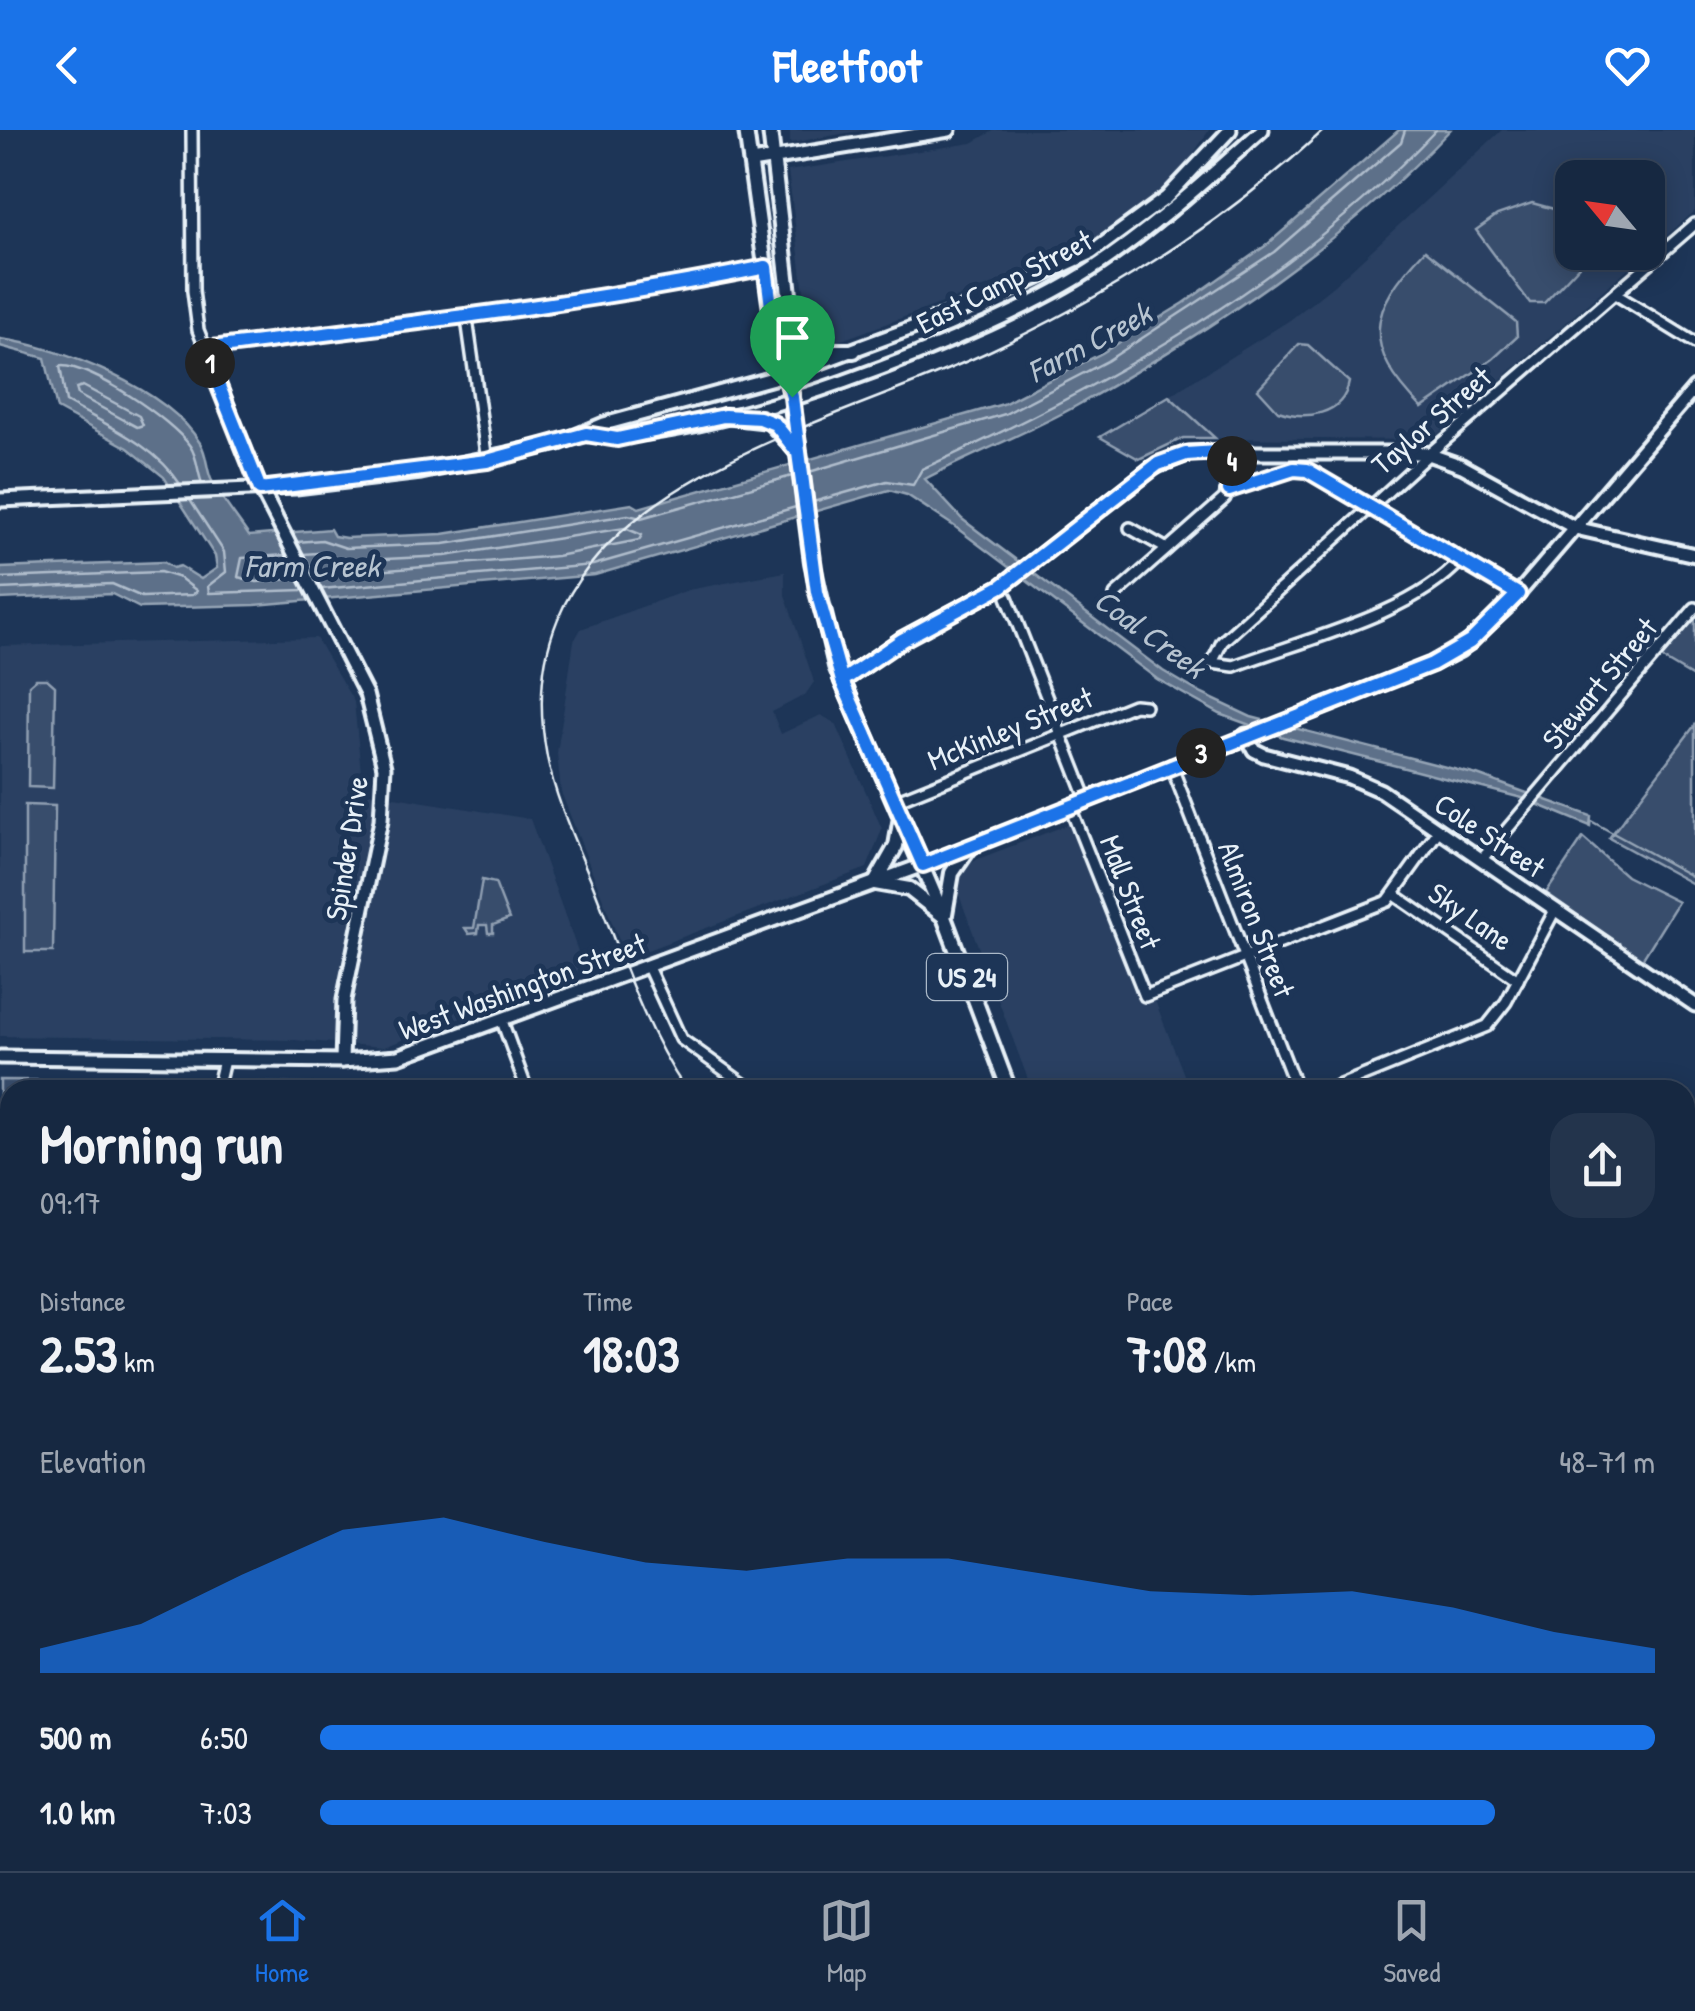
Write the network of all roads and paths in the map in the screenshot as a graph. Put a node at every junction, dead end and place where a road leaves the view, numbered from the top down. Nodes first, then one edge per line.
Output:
1 (192, 130) edge
2 (746, 130) edge
3 (770, 130) edge
4 (950, 130) edge
5 (1230, 130) edge
6 (1262, 130) edge
7 (773, 159) junction
8 (750, 162) junction
9 (1695, 224) edge
10 (766, 267) junction
11 (1615, 294) junction
12 (467, 319) junction
13 (792, 319) junction
14 (1695, 342) edge
15 (204, 349) junction
16 (854, 351) junction
17 (788, 374) junction
18 (1695, 388) edge
19 (792, 397) junction
20 (724, 416) junction
21 (586, 434) junction
22 (1233, 451) junction
23 (798, 453) junction
24 (1429, 454) junction
25 (487, 461) junction
26 (260, 489) junction
27 (1229, 490) junction
28 (0, 500) edge
29 (1370, 507) junction
30 (1130, 528) dead end
31 (1574, 528) junction
32 (1167, 549) junction
33 (1695, 555) edge
34 (1460, 560) junction
35 (1518, 594) junction
36 (1114, 595) dead end
37 (1007, 597) dead end
38 (1695, 608) edge
39 (842, 681) junction
40 (1145, 706) dead end
41 (1062, 734) junction
42 (1246, 735) junction
43 (1171, 765) junction
44 (895, 800) junction
45 (1088, 800) junction
46 (1070, 807) junction
47 (901, 815) junction
48 (1438, 830) junction
49 (970, 846) junction
50 (1482, 859) junction
51 (923, 865) junction
52 (874, 883) junction
53 (1395, 895) junction
54 (1555, 910) junction
55 (944, 917) junction
56 (1244, 957) junction
57 (648, 967) junction
58 (1518, 980) junction
59 (1695, 1005) edge
60 (502, 1020) junction
61 (0, 1057) edge
62 (224, 1060) junction
63 (342, 1061) junction
64 (219, 1080) edge
65 (523, 1080) edge
66 (738, 1080) edge
67 (1005, 1080) edge
68 (1293, 1080) edge
69 (1354, 1080) edge

1 - 15 street
2 - 8 main road, US 24
3 - 7 main road, US 24
4 - 7 main road
5 - 16 main road, East Camp Street
6 - 19 main road, East Camp Street
7 - 8 main road
7 - 13 main road, US 24
8 - 10 main road, US 24
9 - 11 street, Taylor Street
10 - 12 street
10 - 17 main road, US 24
11 - 14 street
11 - 24 street, Taylor Street
12 - 15 street
12 - 25 street
13 - 16 main road
13 - 17 main road, US 24
15 - 26 street
16 - 17 main road, East Camp Street
17 - 19 main road, US 24
17 - 21 main road, East Camp Street
18 - 31 main road, West Washington Street
19 - 20 main road, East Camp Street
19 - 23 main road, US 24
20 - 21 main road, East Camp Street
20 - 23 main road
21 - 25 main road
22 - 24 main road
22 - 27 street
22 - 39 main road
23 - 39 main road, US 24
24 - 29 street, Taylor Street
24 - 31 main road
25 - 26 main road
26 - 28 main road
26 - 63 main road, Spinder Drive
27 - 29 street
27 - 32 street
29 - 34 street
29 - 34 street, Taylor Street
30 - 32 street
31 - 33 main road
31 - 35 main road, West Washington Street
32 - 36 street
34 - 35 street
35 - 42 main road, West Washington Street
37 - 41 street
38 - 50 street, Stewart Street
39 - 44 main road, US 24
40 - 41 street, McKinley Street
41 - 44 street, McKinley Street
41 - 45 street
42 - 43 main road, West Washington Street
42 - 48 main road, Cole Street
43 - 45 main road, West Washington Street
43 - 56 street, Almiron Street
44 - 47 main road, US 24
45 - 46 main road, West Washington Street
46 - 49 main road, West Washington Street
46 - 56 street, Mall Street
47 - 51 main road, US 24
47 - 52 main road
48 - 50 main road, Cole Street
48 - 53 street
49 - 51 main road, West Washington Street
49 - 55 main road
50 - 54 main road, Cole Street
51 - 52 main road, West Washington Street
51 - 55 main road, US 24
52 - 55 main road
52 - 57 main road, West Washington Street
53 - 56 street
53 - 58 street, Sky Lane
54 - 58 street
54 - 59 main road, Cole Street
55 - 67 main road, US 24
56 - 68 street, Almiron Street
57 - 60 main road, West Washington Street
57 - 66 street
58 - 69 street
60 - 63 main road, West Washington Street
60 - 65 street
61 - 62 main road, West Washington Street
62 - 63 main road, West Washington Street
62 - 64 street

